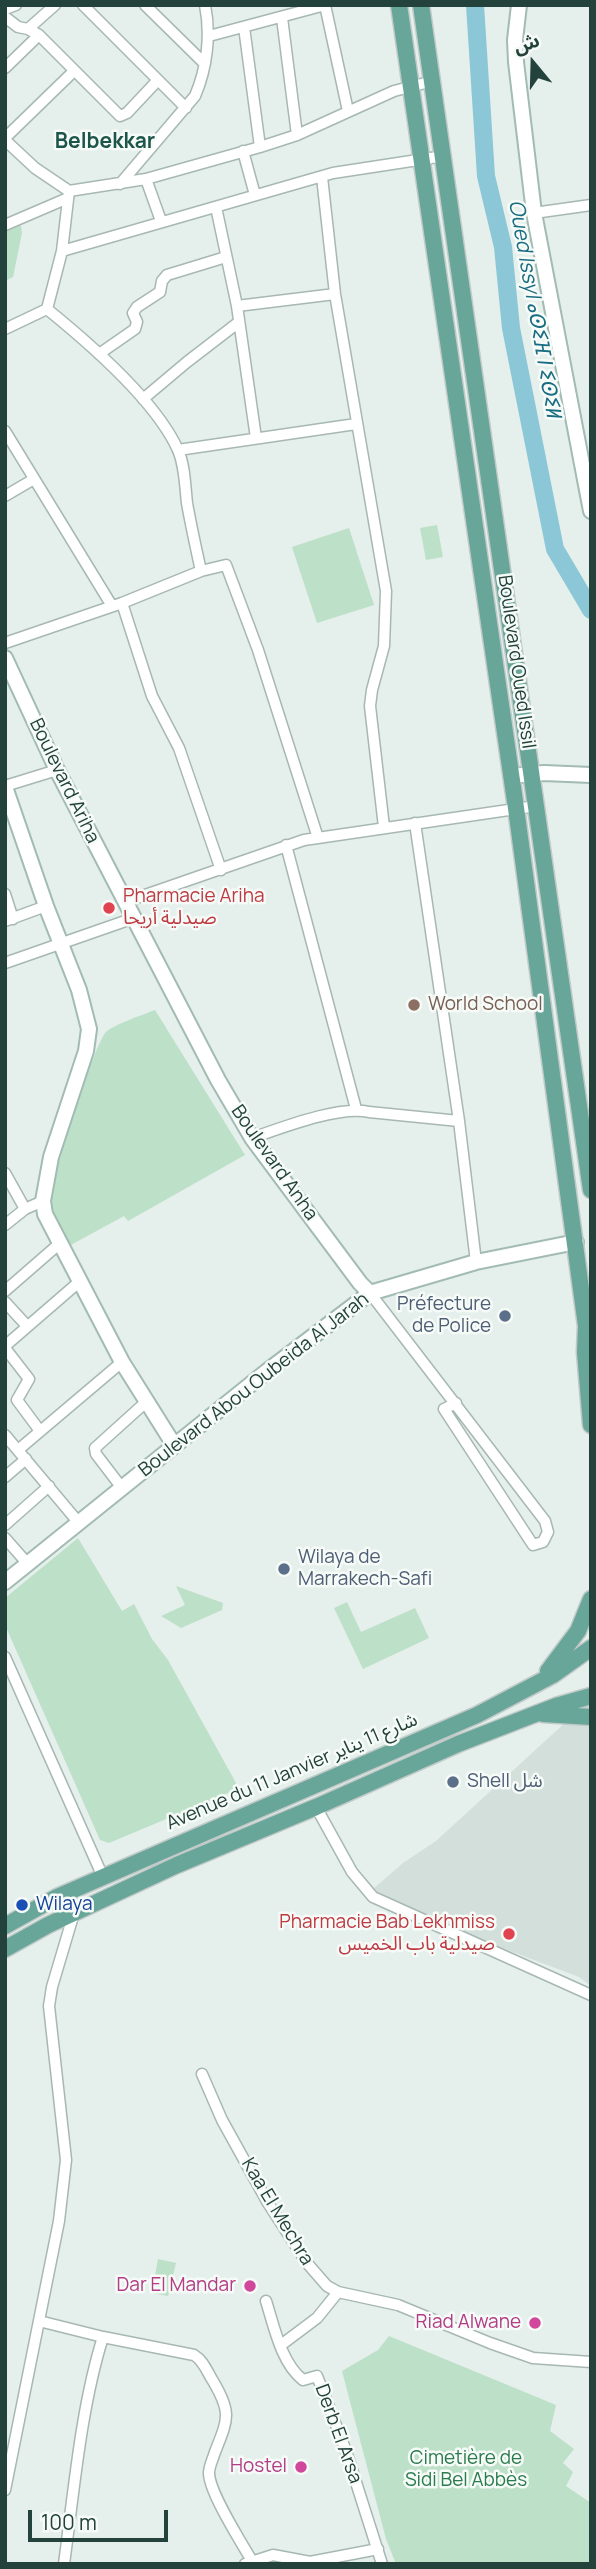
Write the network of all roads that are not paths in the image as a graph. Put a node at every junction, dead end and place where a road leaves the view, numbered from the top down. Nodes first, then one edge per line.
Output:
1 (16, 5) edge
2 (55, 5) edge
3 (83, 5) edge
4 (145, 5) edge
5 (205, 5) edge
6 (325, 5) edge
7 (399, 5) edge
8 (421, 5) edge
9 (519, 5) edge
10 (5, 9) edge
11 (5, 17) edge
12 (282, 18) junction
13 (244, 27) junction
14 (28, 29) junction
15 (39, 35) junction
16 (209, 36) junction
17 (204, 63) junction
18 (5, 68) edge
19 (74, 71) junction
20 (158, 80) junction
21 (433, 81) junction
22 (412, 85) junction
23 (186, 108) junction
24 (348, 111) junction
25 (297, 135) junction
26 (5, 139) edge
27 (260, 147) junction
28 (243, 151) junction
29 (444, 156) junction
30 (423, 159) junction
31 (322, 177) junction
32 (146, 179) junction
33 (120, 184) junction
34 (69, 195) junction
35 (255, 195) junction
36 (591, 205) edge
37 (216, 207) junction
38 (534, 213) junction
39 (161, 221) junction
40 (5, 225) edge
41 (62, 251) junction
42 (226, 257) junction
43 (335, 294) junction
44 (237, 306) junction
45 (47, 309) junction
46 (239, 323) junction
47 (5, 329) edge
48 (99, 354) junction
49 (143, 399) junction
50 (356, 424) junction
51 (5, 431) edge
52 (256, 438) junction
53 (178, 450) junction
54 (34, 479) junction
55 (5, 496) edge
56 (591, 511) edge
57 (201, 571) junction
58 (117, 604) junction
59 (5, 643) edge
60 (5, 658) edge
61 (57, 770) junction
62 (531, 774) junction
63 (591, 775) edge
64 (511, 776) junction
65 (5, 787) edge
66 (536, 806) junction
67 (516, 808) junction
68 (10, 822) edge
69 (415, 823) junction
70 (384, 827) junction
71 (318, 838) junction
72 (286, 845) junction
73 (220, 870) junction
74 (5, 894) edge
75 (125, 902) junction
76 (46, 906) junction
77 (134, 918) junction
78 (9, 920) edge
79 (61, 944) junction
80 (5, 963) edge
81 (356, 1109) junction
82 (459, 1121) junction
83 (252, 1138) junction
84 (5, 1172) edge
85 (591, 1190) edge
86 (43, 1201) junction
87 (25, 1209) junction
88 (5, 1224) edge
89 (576, 1242) junction
90 (60, 1244) junction
91 (476, 1262) junction
92 (79, 1282) junction
93 (5, 1291) edge
94 (370, 1293) junction
95 (5, 1302) edge
96 (27, 1326) junction
97 (588, 1333) edge
98 (5, 1347) edge
99 (122, 1362) junction
100 (146, 1402) junction
101 (456, 1404) junction
102 (591, 1424) edge
103 (40, 1431) junction
104 (5, 1435) edge
105 (174, 1446) junction
106 (18, 1450) junction
107 (26, 1459) junction
108 (5, 1477) edge
109 (49, 1486) junction
110 (122, 1488) junction
111 (79, 1523) junction
112 (5, 1525) edge
113 (5, 1538) edge
114 (27, 1563) junction
115 (5, 1582) edge
116 (591, 1599) edge
117 (591, 1648) edge
118 (5, 1657) edge
119 (536, 1685) junction
120 (591, 1696) edge
121 (537, 1713) junction
122 (591, 1717) edge
123 (316, 1807) junction
124 (103, 1877) junction
125 (75, 1912) junction
126 (5, 1926) edge
127 (5, 1949) edge
128 (591, 1995) edge
129 (202, 2074) dead end
130 (338, 2292) junction
131 (266, 2301) dead end
132 (39, 2321) junction
133 (103, 2337) junction
134 (281, 2345) junction
135 (591, 2362) edge
136 (5, 2490) edge
137 (378, 2549) junction
138 (248, 2562) edge
139 (64, 2564) edge
140 (382, 2564) edge

1 - 10 street
2 - 14 street
3 - 20 street
4 - 17 street
5 - 16 street
6 - 12 street
6 - 24 street
7 - 22 main road, Boulevard Oued Issil
8 - 21 main road, Boulevard Oued Issil
9 - 38 street
11 - 14 street
12 - 13 street
12 - 25 street
13 - 16 street
13 - 27 street
14 - 15 street
15 - 18 street
15 - 19 street
16 - 17 street
17 - 23 street
19 - 20 street
19 - 26 street
20 - 23 street
21 - 22 street
21 - 29 main road, Boulevard Oued Issil
22 - 24 street
22 - 30 main road, Boulevard Oued Issil
23 - 33 street
24 - 25 street
25 - 27 street
26 - 34 street
27 - 28 street
28 - 32 street
28 - 35 street
29 - 30 street
29 - 62 main road, Boulevard Oued Issil
30 - 31 street
30 - 64 main road, Boulevard Oued Issil
31 - 35 street
31 - 43 street
32 - 33 street
32 - 39 street
33 - 34 street
34 - 40 street
34 - 41 street
35 - 37 street
36 - 38 street
37 - 39 street
37 - 42 street
38 - 56 street
39 - 41 street
41 - 45 street
42 - 44 street
42 - 48 street
43 - 44 street
43 - 50 street
44 - 46 street
45 - 47 street
45 - 48 street
46 - 49 street
46 - 52 street
48 - 49 street
49 - 53 street
50 - 52 street
50 - 70 street
51 - 54 street
52 - 53 street
53 - 57 street
54 - 55 street
54 - 58 street
57 - 58 street
57 - 71 street
58 - 59 street
58 - 73 street
60 - 61 street, Boulevard Ariha
61 - 65 street
61 - 75 street, Boulevard Ariha
62 - 63 street
62 - 64 street
62 - 66 main road, Boulevard Oued Issil
64 - 67 main road, Boulevard Oued Issil
65 - 68 street
66 - 67 street
66 - 85 main road, Boulevard Oued Issil
67 - 69 street
67 - 89 main road, Boulevard Oued Issil
68 - 76 street
69 - 70 street
69 - 82 street
70 - 71 street
71 - 72 street
72 - 73 street
72 - 81 street
73 - 75 street
74 - 78 street
75 - 77 street, Boulevard Anha
76 - 78 street
76 - 79 street
77 - 79 street
77 - 83 street, Boulevard Anha
79 - 80 street
79 - 86 street
81 - 82 street
81 - 83 street
82 - 91 street
83 - 94 street, Boulevard Anha
84 - 87 street
86 - 87 street
86 - 90 street
87 - 88 street
89 - 91 street, Boulevard Abou Oubeida Al Jarah
89 - 97 main road, Boulevard Oued Issil
90 - 92 street
90 - 93 street
91 - 94 street, Boulevard Abou Oubeida Al Jarah
92 - 96 street
92 - 99 street
94 - 101 street, Boulevard Anha
94 - 105 street, Boulevard Abou Oubeida Al Jarah
95 - 96 street
96 - 98 street
97 - 102 main road, Boulevard Oued Issil
98 - 103 street
99 - 100 street
99 - 103 street
100 - 105 street
100 - 110 street
101 - 101 street, Boulevard Anha
103 - 106 street
104 - 106 street
105 - 110 street, Boulevard Abou Oubeida Al Jarah
106 - 107 street
107 - 108 street
107 - 109 street
109 - 111 street
109 - 112 street
110 - 111 street, Boulevard Abou Oubeida Al Jarah
111 - 114 street, Boulevard Abou Oubeida Al Jarah
113 - 114 street
114 - 115 street, Boulevard Abou Oubeida Al Jarah
116 - 119 main road
117 - 119 main road, Avenue du 11 Janvier شارع 11 يناير
118 - 124 street
119 - 124 main road, Avenue du 11 Janvier شارع 11 يناير
120 - 121 main road, Avenue du 11 Janvier شارع 11 يناير
121 - 122 main road
121 - 123 main road, Avenue du 11 Janvier شارع 11 يناير
123 - 125 main road, Avenue du 11 Janvier شارع 11 يناير
123 - 128 street
124 - 126 main road, Avenue du 11 Janvier شارع 11 يناير
125 - 127 main road, Avenue du 11 Janvier شارع 11 يناير
125 - 132 street
129 - 130 street, Kaa El Mechra
130 - 134 street
130 - 135 street, Kaa El Mechra
131 - 134 street, Derb El Arsa
132 - 133 street
132 - 136 street
133 - 138 street
133 - 139 street
134 - 137 street, Derb El Arsa
137 - 138 street
137 - 140 street

